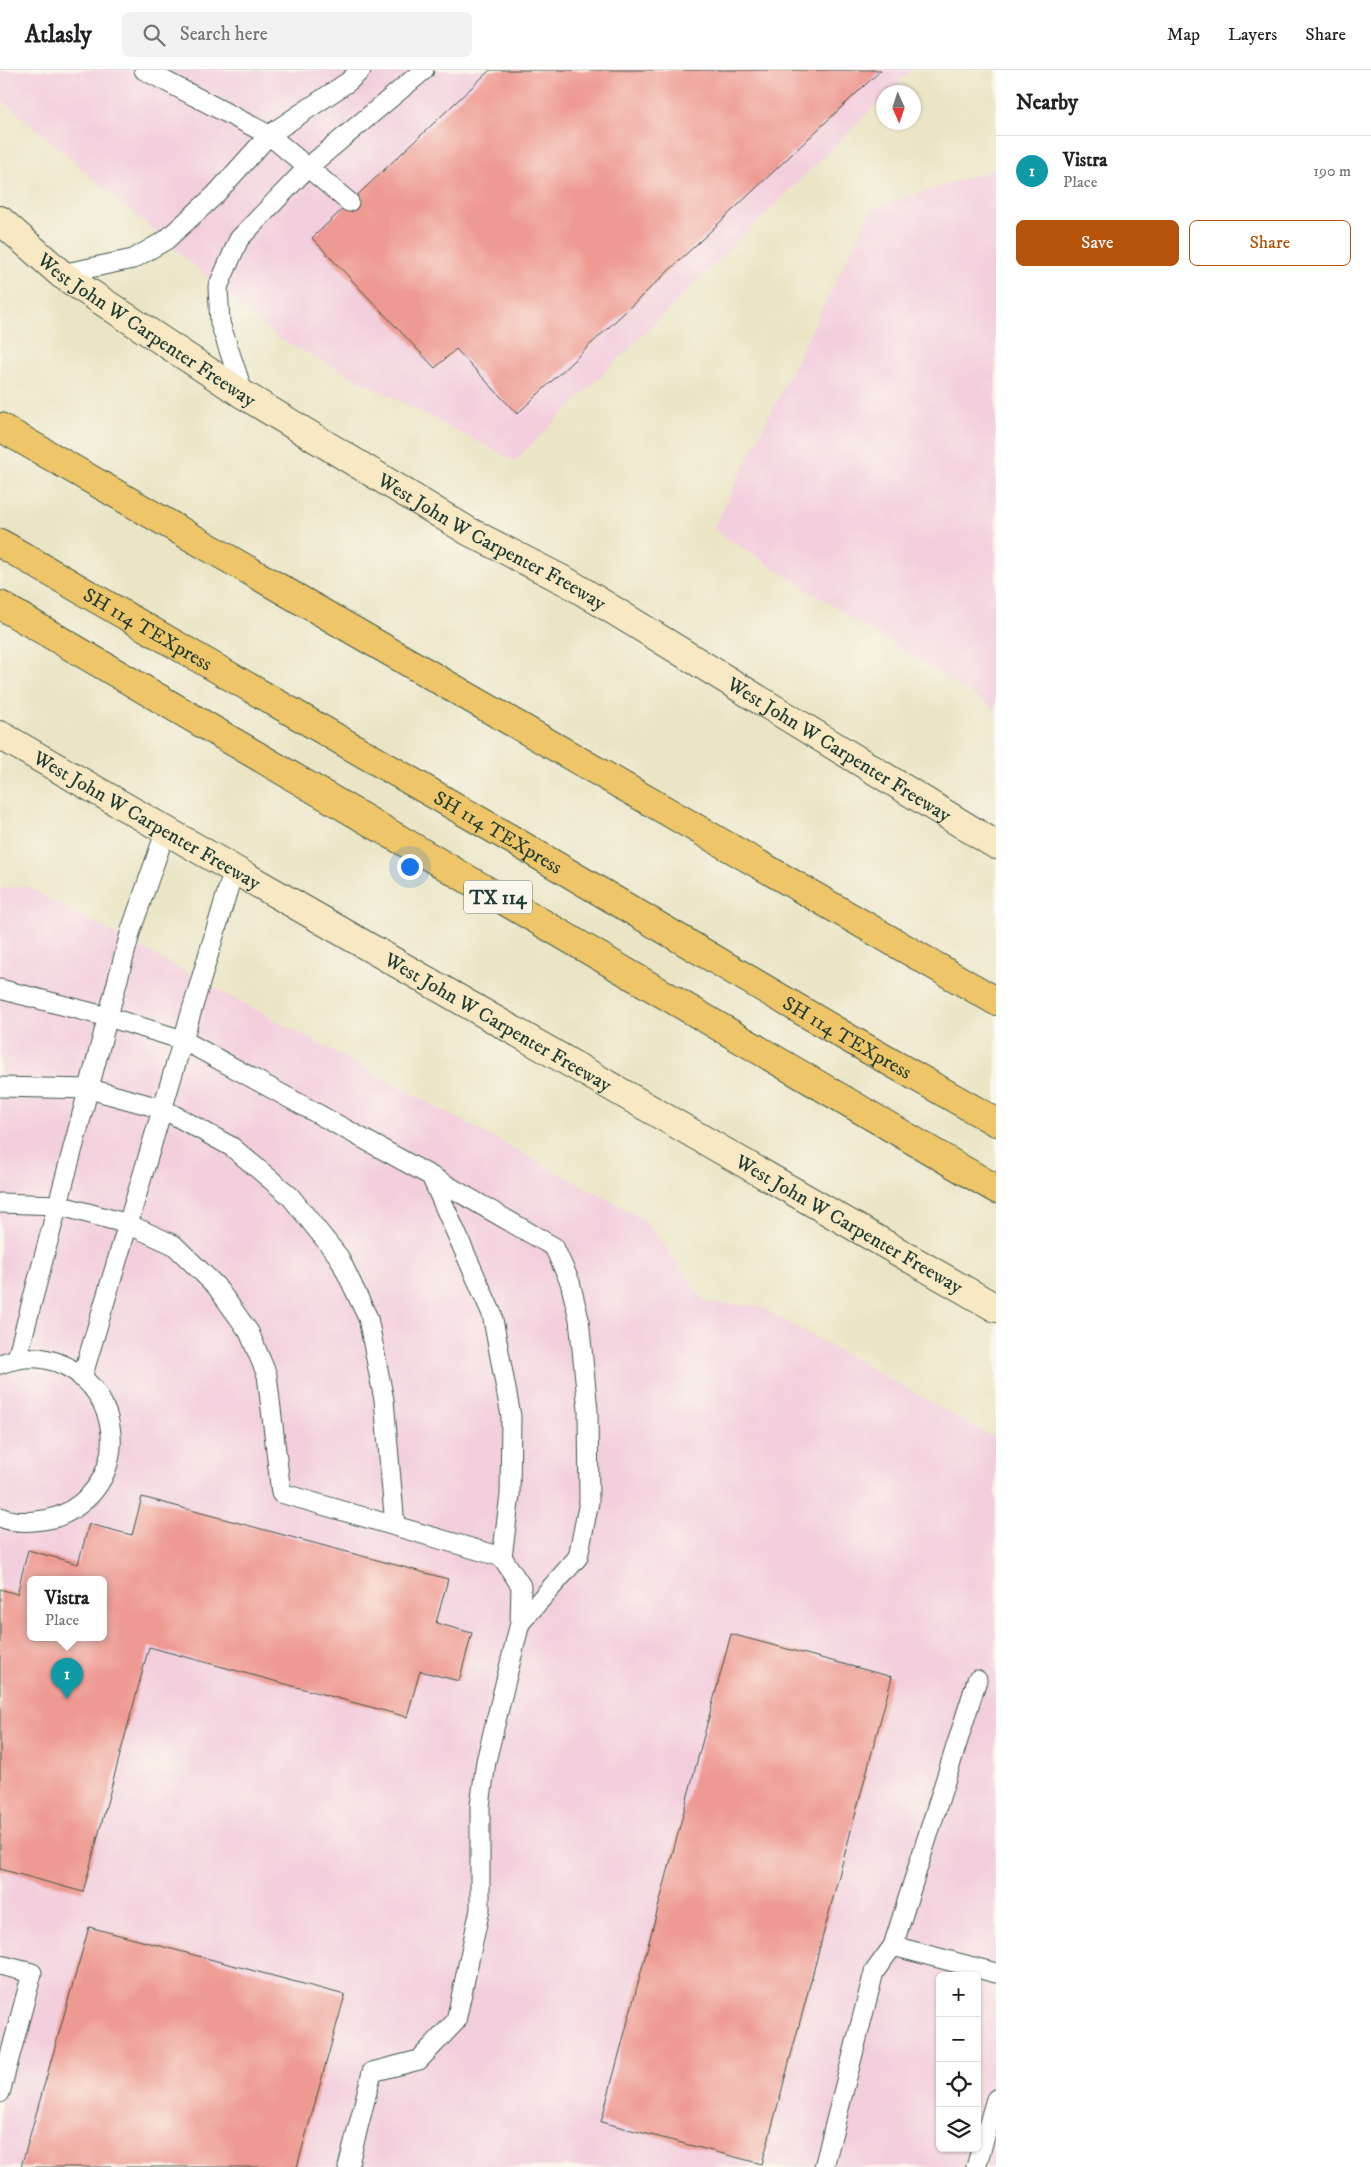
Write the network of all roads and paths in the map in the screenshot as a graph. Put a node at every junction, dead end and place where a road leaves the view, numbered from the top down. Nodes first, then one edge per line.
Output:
1 (144, 70) edge
2 (361, 70) edge
3 (424, 70) edge
4 (269, 135) junction
5 (307, 168) junction
6 (349, 202) dead end
7 (0, 220) edge
8 (61, 274) junction
9 (244, 395) junction
10 (0, 427) edge
11 (0, 543) edge
12 (0, 605) edge
13 (0, 735) edge
14 (166, 830) junction
15 (996, 845) edge
16 (234, 869) junction
17 (0, 989) edge
18 (996, 1001) edge
19 (108, 1017) junction
20 (848, 1038) junction
21 (183, 1040) junction
22 (0, 1087) edge
23 (90, 1089) junction
24 (163, 1109) junction
25 (996, 1122) edge
26 (996, 1136) edge
27 (431, 1176) junction
28 (996, 1189) edge
29 (0, 1203) edge
30 (58, 1205) junction
31 (128, 1224) junction
32 (996, 1308) edge
33 (8, 1361) edge
34 (82, 1378) junction
35 (0, 1517) edge
36 (395, 1526) junction
37 (502, 1557) junction
38 (520, 1623) junction
39 (977, 1680) dead end
40 (894, 1946) junction
41 (0, 1965) edge
42 (996, 1973) edge
43 (0, 2093) edge
44 (996, 2099) edge
45 (348, 2167) edge
46 (824, 2167) edge
47 (976, 2167) edge

1 - 4 lane
2 - 4 lane
3 - 5 lane
4 - 5 lane
4 - 8 lane
5 - 6 lane
5 - 9 lane
7 - 8 main road, West John W Carpenter Freeway
8 - 9 main road, West John W Carpenter Freeway
9 - 15 main road, West John W Carpenter Freeway
10 - 18 highway
11 - 20 highway, SH 114 TEXpress
12 - 28 highway, TX 114
13 - 14 main road, West John W Carpenter Freeway
14 - 16 main road, West John W Carpenter Freeway
14 - 19 lane
16 - 21 lane
16 - 32 main road, West John W Carpenter Freeway
17 - 19 lane
19 - 21 lane
19 - 23 lane
20 - 25 highway, SH 114 TEXpress
20 - 26 highway
21 - 24 lane
21 - 27 lane
22 - 23 lane
23 - 24 lane
23 - 30 lane
24 - 31 lane
24 - 36 lane
27 - 37 lane
27 - 38 lane
29 - 30 lane
30 - 31 lane
30 - 33 lane
31 - 34 lane
31 - 36 lane
33 - 34 lane
34 - 35 lane
36 - 37 lane
37 - 38 lane
38 - 45 lane
39 - 40 lane
40 - 42 lane
40 - 46 lane
41 - 43 lane
44 - 47 lane

